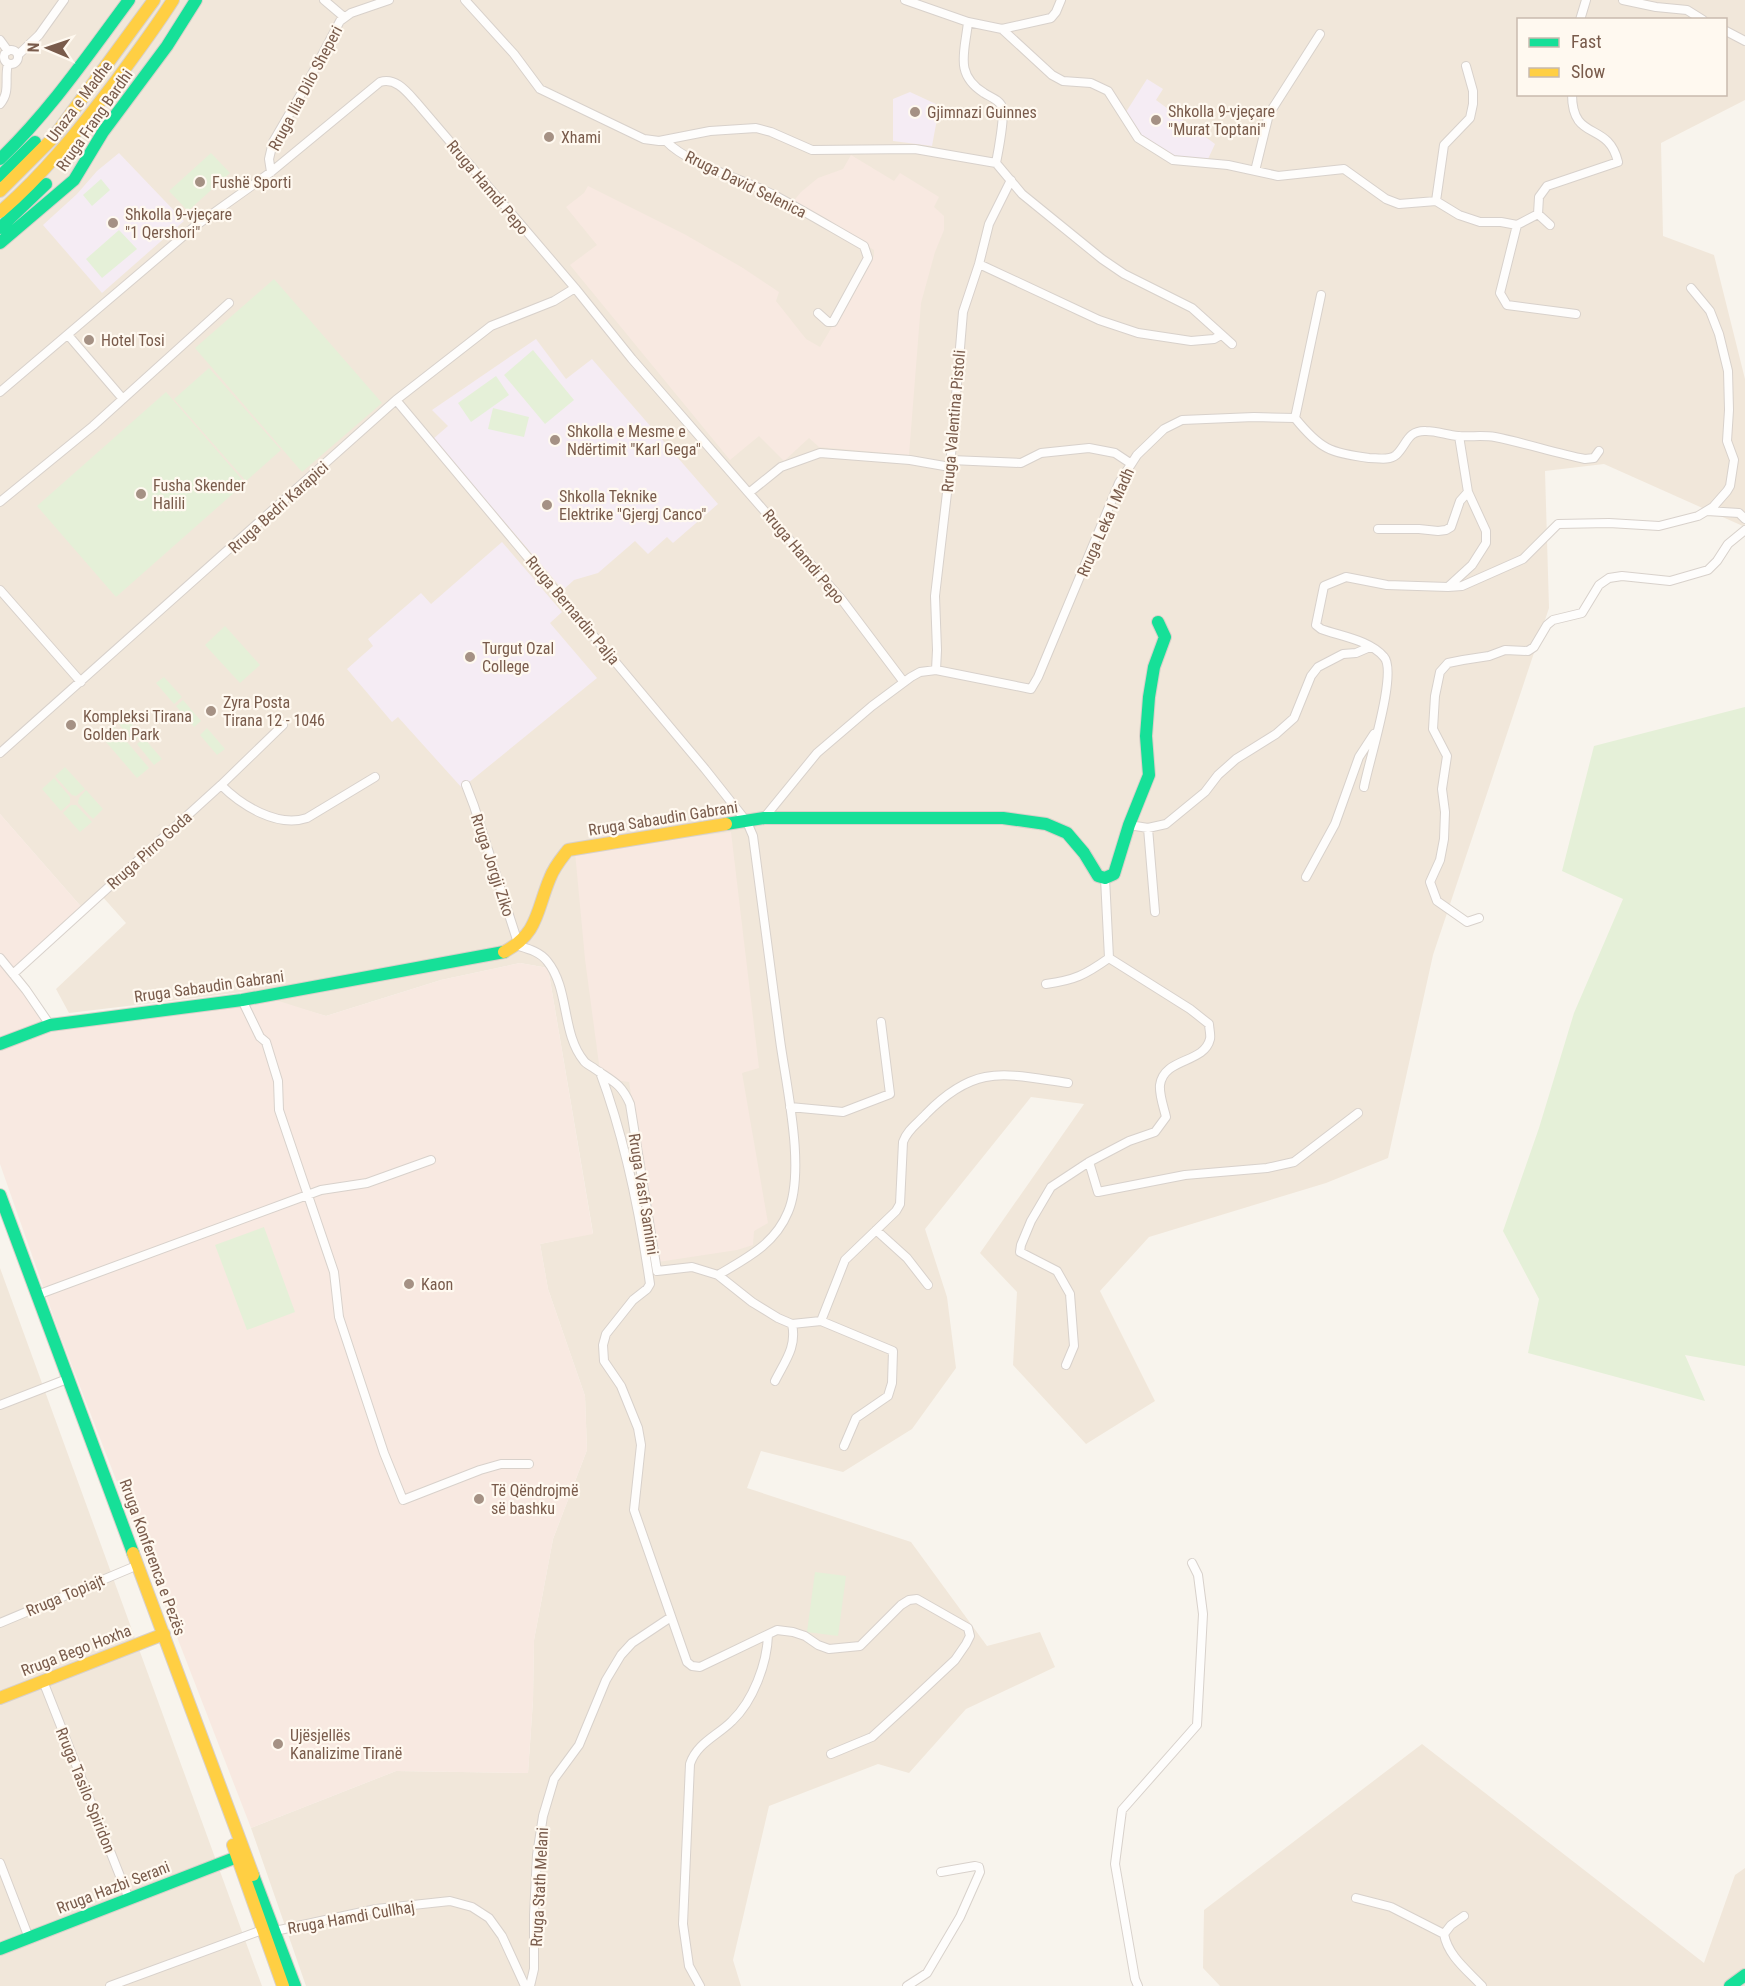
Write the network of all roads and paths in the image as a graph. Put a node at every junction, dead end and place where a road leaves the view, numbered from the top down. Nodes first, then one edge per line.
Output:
1 (64, 0) edge
2 (154, 0) edge
3 (173, 0) edge
4 (196, 0) edge
5 (324, 0) edge
6 (389, 0) edge
7 (465, 0) edge
8 (905, 0) edge
9 (1061, 0) edge
10 (1586, 0) edge
11 (1623, 0) edge
12 (127, 1) edge
13 (344, 17) junction
14 (1581, 18) edge
15 (1700, 18) edge
16 (968, 21) junction
17 (1002, 29) junction
18 (133, 31) junction
19 (1727, 32) edge
20 (1320, 34) dead end
21 (0, 40) edge
22 (1745, 40) edge
23 (144, 43) junction
24 (8, 51) junction
25 (18, 55) junction
26 (8, 64) junction
27 (1466, 66) dead end
28 (1572, 96) edge
29 (0, 104) edge
30 (666, 141) junction
31 (0, 159) edge
32 (996, 163) junction
33 (1255, 171) junction
34 (271, 172) junction
35 (0, 176) edge
36 (1011, 180) junction
37 (0, 191) edge
38 (1436, 201) junction
39 (0, 212) edge
40 (1538, 214) junction
41 (1517, 225) junction
42 (1550, 225) dead end
43 (0, 228) edge
44 (0, 243) edge
45 (979, 264) junction
46 (575, 288) junction
47 (1691, 288) dead end
48 (1320, 295) dead end
49 (228, 303) dead end
50 (818, 313) dead end
51 (1576, 314) dead end
52 (68, 335) junction
53 (1221, 335) junction
54 (1232, 344) dead end
55 (0, 392) edge
56 (123, 399) junction
57 (396, 400) junction
58 (1295, 418) junction
59 (1459, 436) junction
60 (1599, 451) dead end
61 (951, 463) junction
62 (1130, 463) junction
63 (750, 492) junction
64 (1468, 492) junction
65 (0, 502) edge
66 (1707, 510) junction
67 (1745, 519) edge
68 (1378, 529) dead end
69 (1743, 535) edge
70 (1448, 587) junction
71 (0, 590) edge
72 (1158, 622) dead end
73 (1370, 647) junction
74 (936, 670) junction
75 (903, 681) junction
76 (81, 682) junction
77 (283, 725) dead end
78 (1376, 731) junction
79 (0, 753) edge
80 (375, 777) dead end
81 (221, 785) junction
82 (466, 785) dead end
83 (1364, 787) dead end
84 (764, 818) junction
85 (747, 822) junction
86 (1130, 825) junction
87 (1148, 828) junction
88 (1306, 877) dead end
89 (1106, 878) junction
90 (1155, 912) dead end
91 (1479, 918) dead end
92 (519, 946) junction
93 (0, 958) edge
94 (1109, 958) junction
95 (13, 974) junction
96 (1046, 984) dead end
97 (242, 1000) junction
98 (881, 1022) dead end
99 (50, 1025) junction
100 (0, 1044) edge
101 (600, 1072) junction
102 (1068, 1083) dead end
103 (790, 1107) junction
104 (1358, 1113) dead end
105 (431, 1160) dead end
106 (1089, 1162) junction
107 (0, 1195) edge
108 (307, 1196) junction
109 (0, 1219) edge
110 (876, 1230) junction
111 (718, 1275) junction
112 (928, 1285) dead end
113 (37, 1295) junction
114 (821, 1321) junction
115 (792, 1324) junction
116 (1066, 1365) dead end
117 (62, 1381) junction
118 (775, 1381) dead end
119 (0, 1405) edge
120 (844, 1446) dead end
121 (529, 1464) dead end
122 (1192, 1563) dead end
123 (131, 1568) junction
124 (671, 1617) junction
125 (0, 1623) edge
126 (160, 1635) junction
127 (768, 1635) junction
128 (43, 1681) junction
129 (0, 1698) edge
130 (831, 1754) dead end
131 (237, 1857) junction
132 (0, 1863) edge
133 (941, 1872) dead end
134 (1356, 1898) dead end
135 (129, 1899) junction
136 (1464, 1916) dead end
137 (268, 1930) junction
138 (1444, 1934) junction
139 (29, 1938) junction
140 (0, 1949) edge
141 (1745, 1975) edge
142 (110, 1986) edge
143 (283, 1986) edge
144 (295, 1986) edge
145 (525, 1986) edge
146 (530, 1986) edge
147 (700, 1986) edge
148 (907, 1986) edge
149 (1138, 1986) edge
150 (1482, 1986) edge
151 (1730, 1986) edge

1 - 25 street
2 - 18 main road, Unaza e Madhe
3 - 23 main road, Unaza e Madhe
4 - 44 main road, Rruga Frang Bardhi
5 - 13 street
6 - 13 street, Rruga Ilia Dilo Sheperi
7 - 30 street, Rruga David Selenica
8 - 16 street
9 - 17 street
10 - 14 street
11 - 15 street
12 - 31 main road
13 - 34 street, Rruga Ilia Dilo Sheperi
16 - 17 street
16 - 32 street
17 - 33 street
18 - 35 main road
18 - 37 main road, Unaza e Madhe
19 - 22 street
20 - 33 street
21 - 24 street
23 - 39 main road, Unaza e Madhe
23 - 43 main road
24 - 25 street
24 - 26 street
25 - 26 street
26 - 29 street
27 - 38 street
28 - 40 street
30 - 32 street
30 - 50 street, Rruga David Selenica
32 - 36 street
33 - 38 street
34 - 46 street, Rruga Hamdi Pepo
34 - 52 street, Rruga Hamdi Pepo
36 - 45 street, Rruga Valentina Pistoli
36 - 53 street
38 - 41 street
40 - 41 street
40 - 42 street
41 - 51 street
45 - 53 street
45 - 61 street, Rruga Valentina Pistoli
46 - 57 street, Rruga Bedri Karapici
46 - 63 street, Rruga Hamdi Pepo
47 - 66 street
48 - 58 street
49 - 56 street
52 - 55 street, Rruga Hamdi Pepo
52 - 56 street
53 - 54 street
56 - 65 street
57 - 76 street, Rruga Bedri Karapici
57 - 85 street, Rruga Bernardin Palja
58 - 59 street
58 - 62 street, Rruga Leka I Madh
59 - 60 street
59 - 64 street
61 - 62 street
61 - 63 street
61 - 74 street, Rruga Valentina Pistoli
62 - 74 street, Rruga Leka I Madh
63 - 75 street, Rruga Hamdi Pepo
64 - 68 street
64 - 70 street
66 - 67 street
66 - 70 street
69 - 91 street
70 - 73 street
71 - 76 street
72 - 86 main road
73 - 78 street
73 - 87 street
74 - 75 street, Rruga Leka I Madh
75 - 84 street, Rruga Leka I Madh
76 - 79 street, Rruga Bedri Karapici
77 - 81 street, Rruga Pirro Goda
78 - 83 street
78 - 88 street
80 - 81 street
81 - 95 street, Rruga Pirro Goda
82 - 92 street, Rruga Jorgji Ziko
84 - 85 main road, Rruga Sabaudin Gabrani
84 - 89 main road, Rruga Sabaudin Gabrani
85 - 92 main road, Rruga Sabaudin Gabrani
85 - 103 street
86 - 87 street
86 - 89 main road
87 - 90 street
89 - 94 street
92 - 97 main road, Rruga Sabaudin Gabrani
92 - 101 street
93 - 95 street
94 - 96 street
94 - 106 street
95 - 99 street
97 - 99 main road, Rruga Sabaudin Gabrani
97 - 108 street
98 - 103 street
99 - 100 main road, Rruga Sabaudin Gabrani
101 - 111 street, Rruga Vasfi Samimi
101 - 124 street
102 - 110 street
103 - 111 street
104 - 106 street
105 - 108 street
106 - 116 street
107 - 113 main road, Rruga Konferenca e Pezës
108 - 113 street
108 - 121 street
109 - 117 main road, Rruga Konferenca e Pezës
110 - 112 street
110 - 114 street
111 - 115 street, Rruga Vasfi Samimi
113 - 126 main road, Rruga Konferenca e Pezës
114 - 115 street
114 - 120 street
115 - 118 street
117 - 119 street
117 - 123 main road, Rruga Konferenca e Pezës
122 - 149 street
123 - 125 street, Rruga Topiajt
123 - 126 main road, Rruga Konferenca e Pezës
124 - 127 street
124 - 146 street, Rruga Stath Melani
126 - 128 main road, Rruga Bego Hoxha
126 - 131 main road, Rruga Konferenca e Pezës
126 - 137 main road, Rruga Konferenca e Pezës
127 - 130 street
127 - 147 street
128 - 129 main road, Rruga Bego Hoxha
128 - 135 street, Rruga Tasilo Spiridon
131 - 135 main road, Rruga Hazbi Serani
131 - 137 main road, Rruga Konferenca e Pezës
132 - 139 street
133 - 148 street
134 - 138 street
135 - 139 main road, Rruga Hazbi Serani
136 - 138 street
137 - 142 street, Rruga Hamdi Cullhaj
137 - 143 main road
137 - 144 main road
137 - 145 street, Rruga Hamdi Cullhaj
138 - 150 street
139 - 140 main road, Rruga Hazbi Serani
141 - 151 main road

